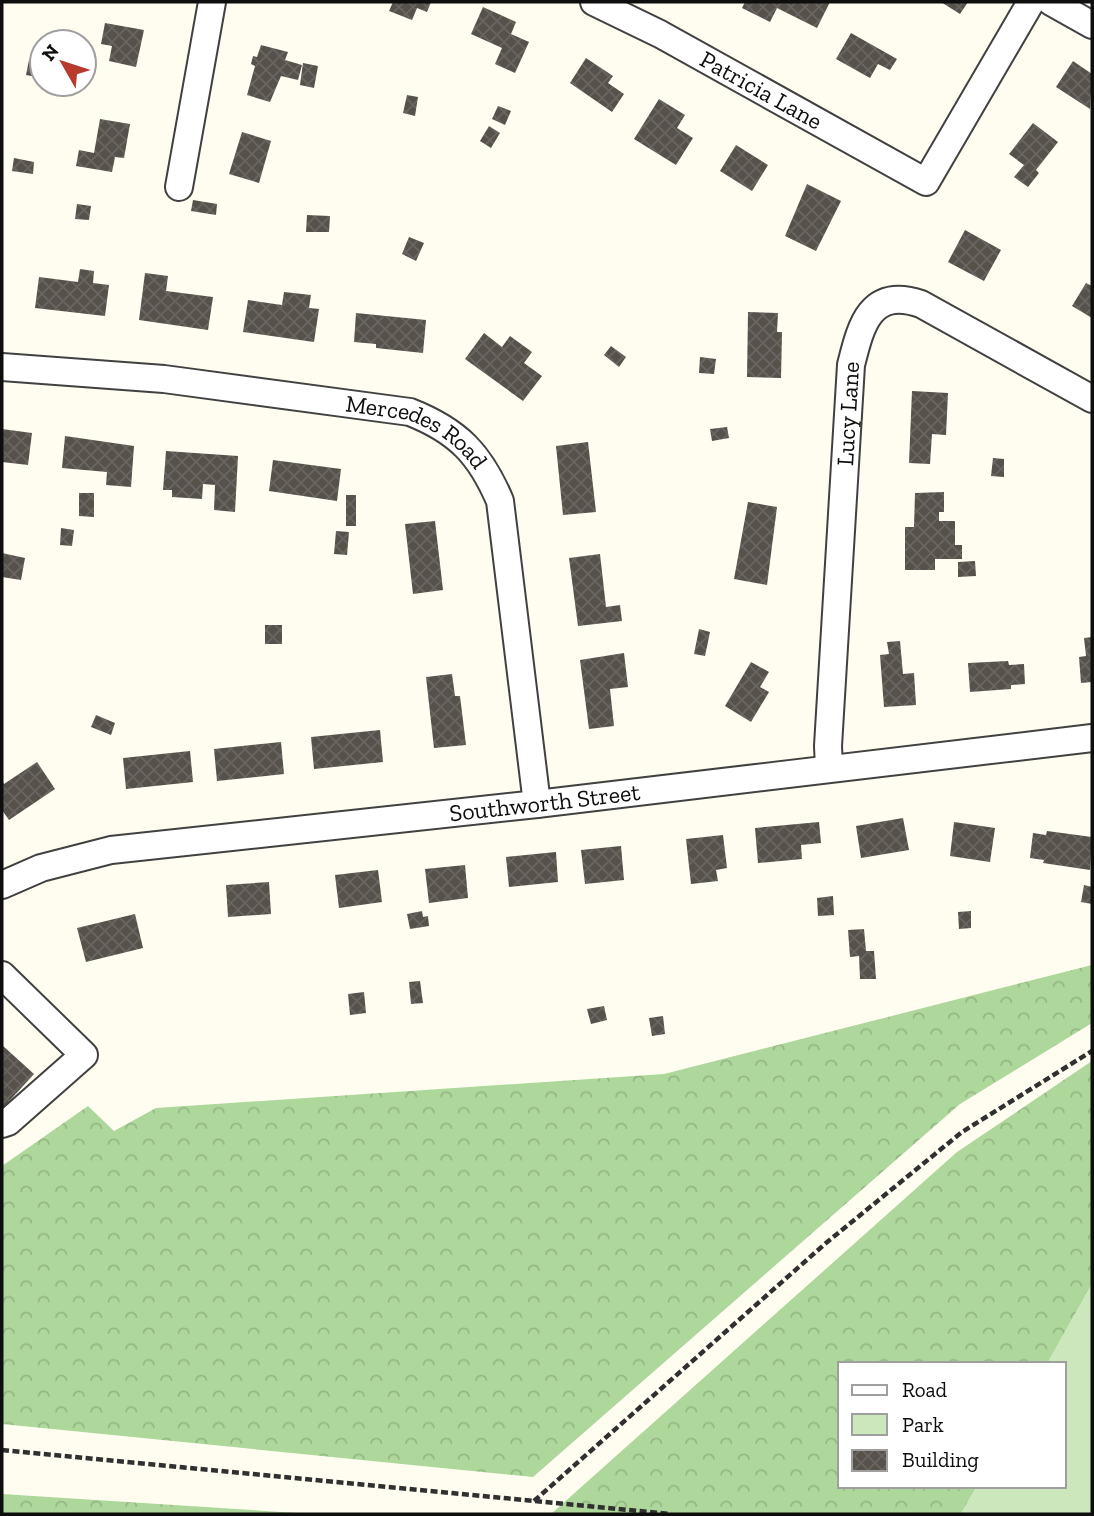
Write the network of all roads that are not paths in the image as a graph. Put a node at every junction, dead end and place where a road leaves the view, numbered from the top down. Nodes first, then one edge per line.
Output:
1 (212, 2) edge
2 (594, 2) edge
3 (1031, 2) edge
4 (1051, 2) edge
5 (1092, 25) edge
6 (179, 187) dead end
7 (2, 367) edge
8 (1092, 399) edge
9 (1092, 738) edge
10 (830, 768) junction
11 (537, 804) junction
12 (3, 881) edge
13 (2, 975) edge
14 (2, 1124) edge

1 - 6 street
2 - 3 street, Patricia Lane
4 - 5 street
7 - 11 street, Mercedes Road
8 - 10 street, Lucy Lane
9 - 10 street, Southworth Street
10 - 11 street, Southworth Street
11 - 12 street, Southworth Street
13 - 14 street

